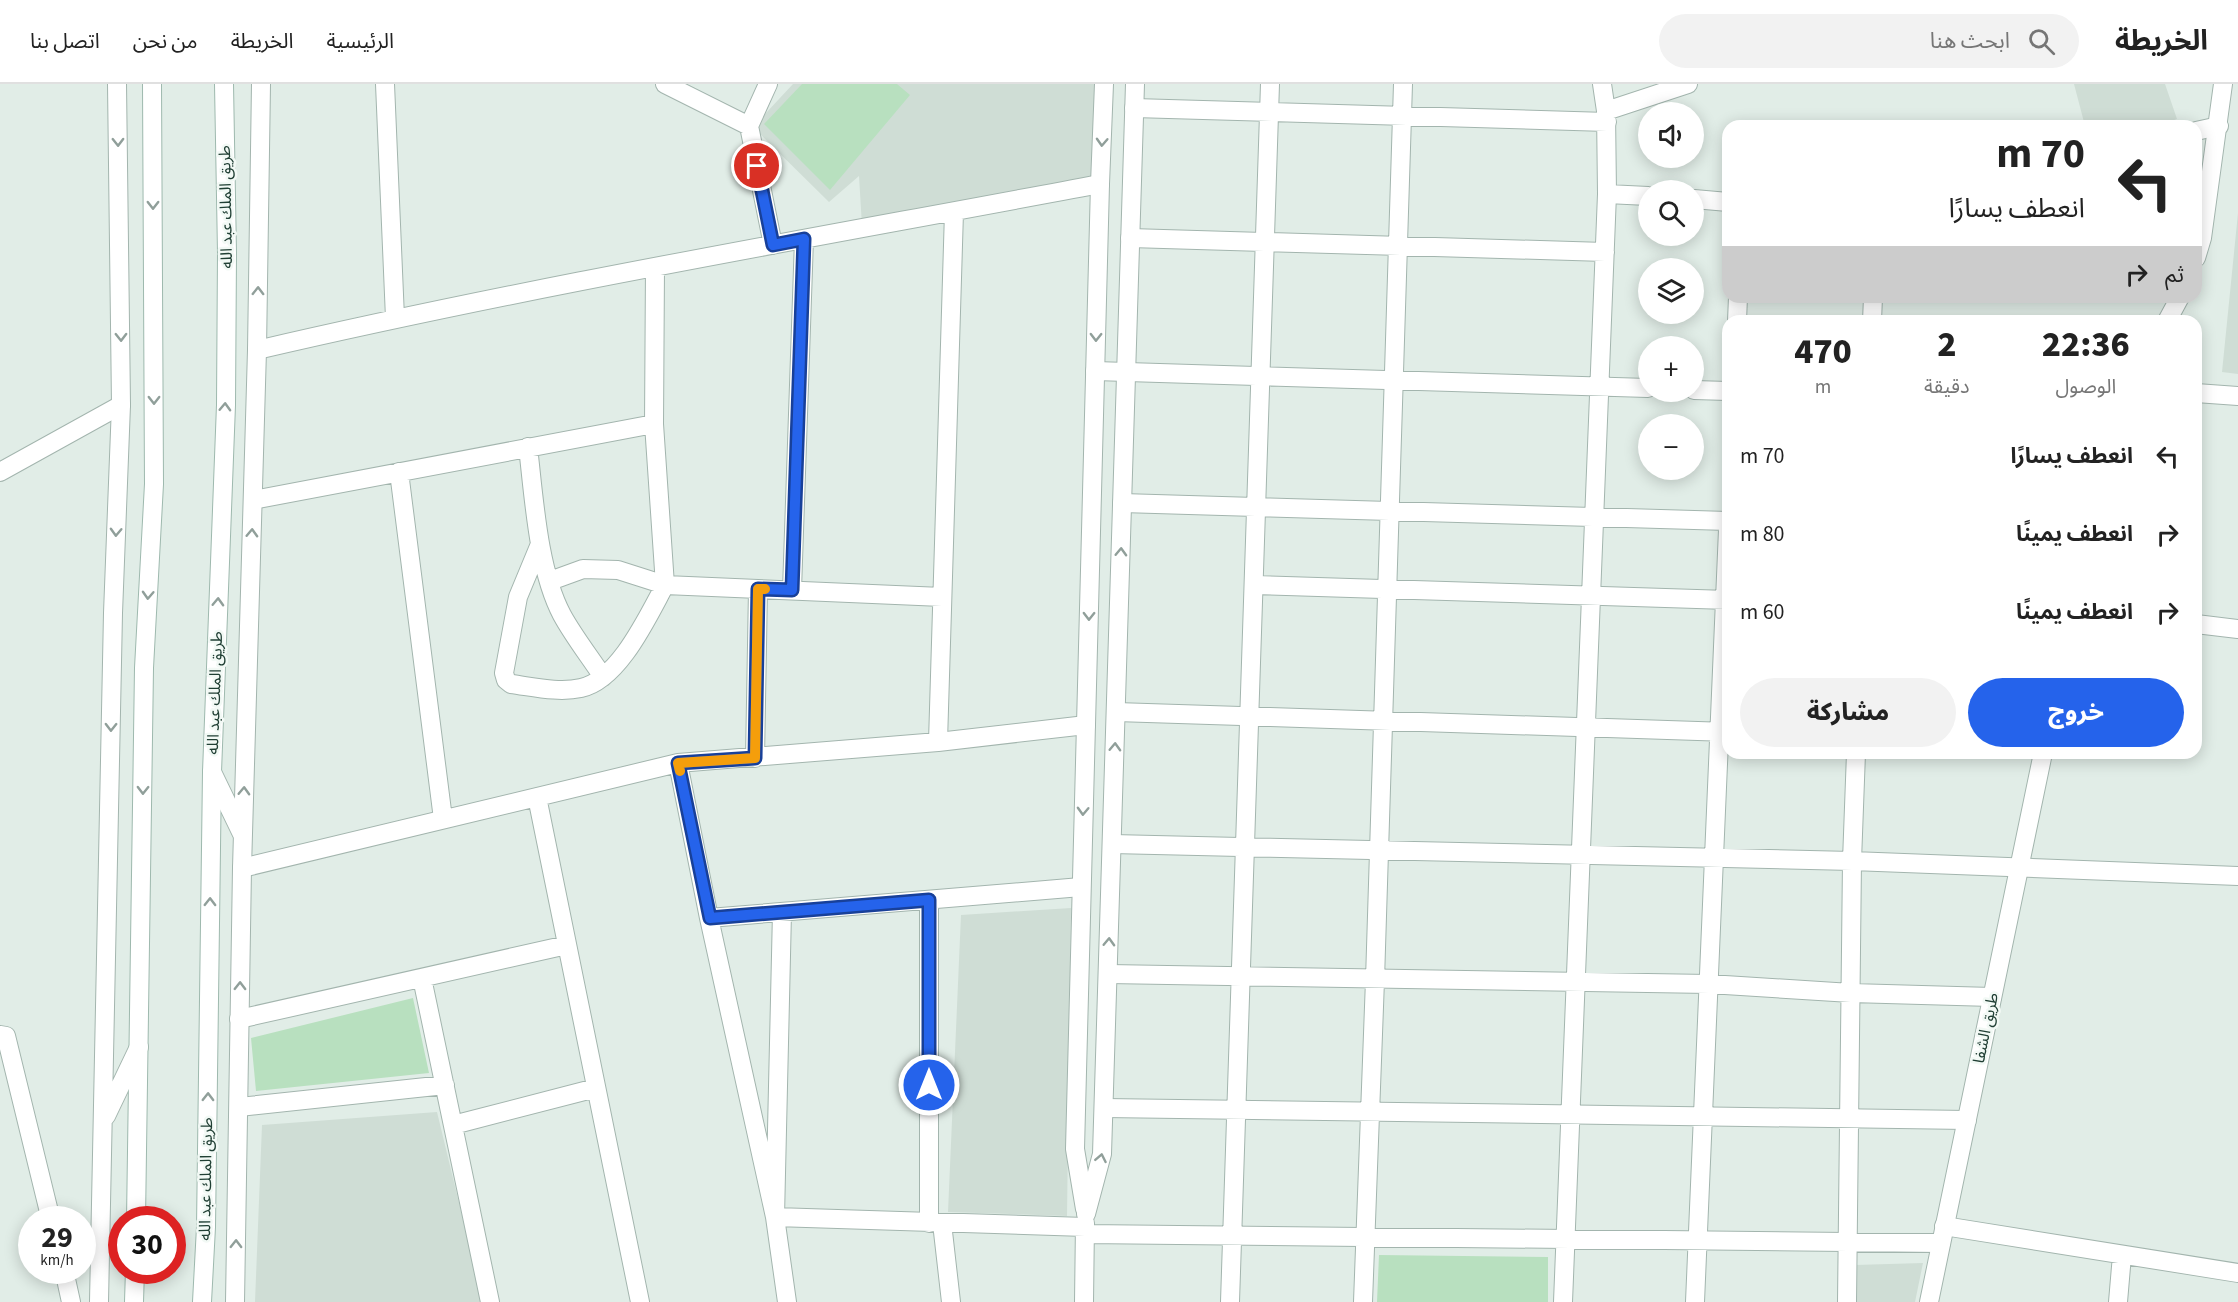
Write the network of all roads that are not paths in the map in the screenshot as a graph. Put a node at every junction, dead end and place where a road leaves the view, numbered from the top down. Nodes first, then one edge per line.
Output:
1 (117, 84) edge
2 (152, 84) edge
3 (224, 84) edge
4 (261, 84) edge
5 (385, 84) edge
6 (665, 84) edge
7 (768, 84) edge
8 (1104, 84) edge
9 (1135, 84) edge
10 (1270, 84) edge
11 (1403, 84) edge
12 (1602, 84) edge
13 (1688, 84) edge
14 (2223, 84) edge
15 (1134, 108) junction
16 (1269, 112) junction
17 (1402, 116) junction
18 (1606, 116) junction
19 (749, 126) junction
20 (2219, 126) junction
21 (2202, 130) edge
22 (1100, 184) junction
23 (1607, 194) junction
24 (1638, 196) edge
25 (1704, 200) edge
26 (1722, 201) edge
27 (954, 212) junction
28 (1130, 238) junction
29 (2202, 238) edge
30 (804, 239) junction
31 (1265, 242) junction
32 (773, 245) junction
33 (1397, 246) junction
34 (1605, 252) junction
35 (655, 267) junction
36 (394, 318) junction
37 (257, 350) junction
38 (1095, 371) junction
39 (1126, 372) junction
40 (1260, 376) junction
41 (1393, 380) junction
42 (1600, 387) junction
43 (1638, 388) edge
44 (1704, 390) edge
45 (1722, 391) edge
46 (2202, 393) edge
47 (2238, 396) edge
48 (122, 405) junction
49 (654, 423) junction
50 (528, 447) junction
51 (0, 472) edge
52 (399, 472) junction
53 (253, 500) junction
54 (1122, 503) junction
55 (1256, 507) junction
56 (1389, 511) junction
57 (1595, 517) junction
58 (1722, 521) edge
59 (540, 544) junction
60 (550, 581) junction
61 (665, 585) junction
62 (1254, 585) junction
63 (758, 589) junction
64 (792, 590) junction
65 (1386, 590) junction
66 (1592, 596) junction
67 (942, 597) junction
68 (1722, 600) edge
69 (2202, 625) edge
70 (2238, 629) edge
71 (603, 677) junction
72 (1116, 712) junction
73 (1249, 716) junction
74 (1382, 721) junction
75 (1086, 725) junction
76 (1587, 727) junction
77 (1722, 731) edge
78 (938, 742) junction
79 (1722, 756) edge
80 (755, 758) junction
81 (1856, 759) edge
82 (2042, 759) edge
83 (678, 763) junction
84 (212, 772) junction
85 (537, 797) junction
86 (443, 819) junction
87 (243, 836) junction
88 (1112, 844) junction
89 (1245, 848) junction
90 (1378, 850) junction
91 (1581, 855) junction
92 (1714, 858) junction
93 (1852, 861) junction
94 (242, 868) junction
95 (2019, 868) junction
96 (2238, 876) edge
97 (1081, 887) junction
98 (929, 900) junction
99 (782, 912) junction
100 (710, 918) junction
101 (567, 945) junction
102 (1108, 974) junction
103 (1241, 977) junction
104 (422, 978) junction
105 (1375, 980) junction
106 (1577, 982) junction
107 (1708, 984) junction
108 (1851, 993) junction
109 (1992, 997) junction
110 (239, 1019) junction
111 (0, 1035) edge
112 (140, 1045) junction
113 (445, 1084) junction
114 (596, 1088) junction
115 (239, 1107) junction
116 (1104, 1108) junction
117 (1236, 1110) junction
118 (1369, 1112) junction
119 (1572, 1114) junction
120 (1703, 1116) junction
121 (1849, 1118) junction
122 (1967, 1120) junction
123 (103, 1123) junction
124 (453, 1125) junction
125 (48, 1206) edge
126 (136, 1206) edge
127 (775, 1217) junction
128 (936, 1223) junction
129 (1085, 1225) junction
130 (1943, 1234) junction
131 (1232, 1236) junction
132 (1365, 1237) junction
133 (1566, 1239) junction
134 (1698, 1240) junction
135 (1848, 1242) junction
136 (2122, 1255) junction
137 (2238, 1273) edge
138 (67, 1284) edge
139 (135, 1284) edge
140 (71, 1302) edge
141 (99, 1302) edge
142 (134, 1302) edge
143 (202, 1302) edge
144 (234, 1302) edge
145 (490, 1302) edge
146 (640, 1302) edge
147 (787, 1302) edge
148 (951, 1302) edge
149 (1084, 1302) edge
150 (1230, 1302) edge
151 (1363, 1302) edge
152 (1563, 1302) edge
153 (1695, 1302) edge
154 (1848, 1302) edge
155 (1929, 1302) edge
156 (2118, 1302) edge

1 -> 48 street
2 -> 112 street
84 -> 3 street, طريق الملك عبد الله
37 -> 4 street
5 - 36 street
6 - 19 street
7 - 19 street
8 -> 22 street
9 - 15 street
10 - 16 street
11 - 17 street
12 - 18 street
13 - 18 street
14 - 20 street
15 - 16 street
15 - 28 street
16 - 17 street
16 - 31 street
17 - 18 street
17 - 33 street
18 - 23 street
19 - 32 street
20 - 21 street
20 - 29 street
22 - 27 street
22 -> 38 street
23 - 24 street
23 - 34 street
25 - 26 street
27 - 30 street
27 - 67 street
28 - 31 street
28 - 39 street
30 - 32 street
30 - 64 street
31 - 33 street
31 - 40 street
32 - 35 street
33 - 34 street
33 - 41 street
34 - 42 street
35 - 36 street
35 - 49 street
36 - 37 street
37 - 53 street
38 - 39 street
38 -> 75 street
39 - 40 street
39 - 54 street
40 - 41 street
40 - 55 street
41 - 42 street
41 - 56 street
42 - 43 street
42 - 57 street
44 - 45 street
46 - 47 street
48 - 51 street
48 -> 123 street
49 - 50 street
49 - 61 street
50 - 52 street
50 - 59 street
52 - 53 street
52 - 86 street
87 -> 53 street
54 - 55 street
72 -> 54 street
55 - 56 street
55 - 62 street
56 - 57 street
56 - 65 street
57 - 58 street
57 - 66 street
59 - 60 street
59 - 71 street
60 - 61 street
60 - 71 street
61 - 63 street
61 - 71 street
62 - 65 street
62 - 73 street
63 - 64 street
63 - 80 street
64 - 67 street
65 - 66 street
65 - 74 street
66 - 68 street
66 - 76 street
67 - 78 street
69 - 70 street
72 - 73 street
88 -> 72 street
73 - 74 street
73 - 89 street
74 - 76 street
74 - 90 street
75 - 78 street
75 -> 97 street
76 - 77 street
76 - 91 street
78 - 80 street
79 - 92 street
80 - 83 street
81 - 93 street
82 - 95 street, طريق الشفا
83 - 85 street
83 - 100 street
84 - 87 street
143 -> 84 street, طريق الملك عبد الله
85 - 86 street
85 - 101 street
86 - 94 street
87 - 94 street
88 - 89 street
102 -> 88 street
89 - 90 street
89 - 103 street
90 - 91 street
90 - 105 street
91 - 92 street
91 - 106 street
92 - 93 street
92 - 107 street
93 - 95 street
93 - 108 street
110 -> 94 street
95 - 96 street
95 - 109 street, طريق الشفا
97 - 98 street
97 - 129 street
98 - 99 street
98 - 128 street
99 - 100 street
99 - 127 street
100 - 127 street
101 - 104 street
101 - 114 street
102 - 103 street
102 - 116 street
103 - 105 street
103 - 117 street
104 - 110 street
104 - 113 street
105 - 106 street
105 - 118 street
106 - 107 street
106 - 119 street
107 - 108 street
107 - 120 street
108 - 109 street
108 - 121 street
109 - 122 street, طريق الشفا
110 - 115 street
111 - 125 street
112 - 123 street
112 - 126 street
113 - 115 street
113 - 124 street
114 - 124 street
114 - 146 street
144 -> 115 street
116 - 117 street
129 -> 116 street
117 - 118 street
117 - 131 street
118 - 119 street
118 - 132 street
119 - 120 street
119 - 133 street
120 - 121 street
120 - 134 street
121 - 122 street
121 - 135 street
122 - 130 street, طريق الشفا
123 - 141 street
124 - 145 street
127 - 128 street
127 - 147 street
128 - 129 street
128 - 148 street
129 - 131 street
129 - 149 street
130 - 135 street
130 - 136 street
130 - 155 street, طريق الشفا
131 - 132 street
131 - 150 street
132 - 133 street
132 - 151 street
133 - 134 street
133 - 152 street
134 - 135 street
134 - 153 street
135 - 154 street
136 - 137 street
136 - 156 street
138 - 140 street
139 - 142 street

